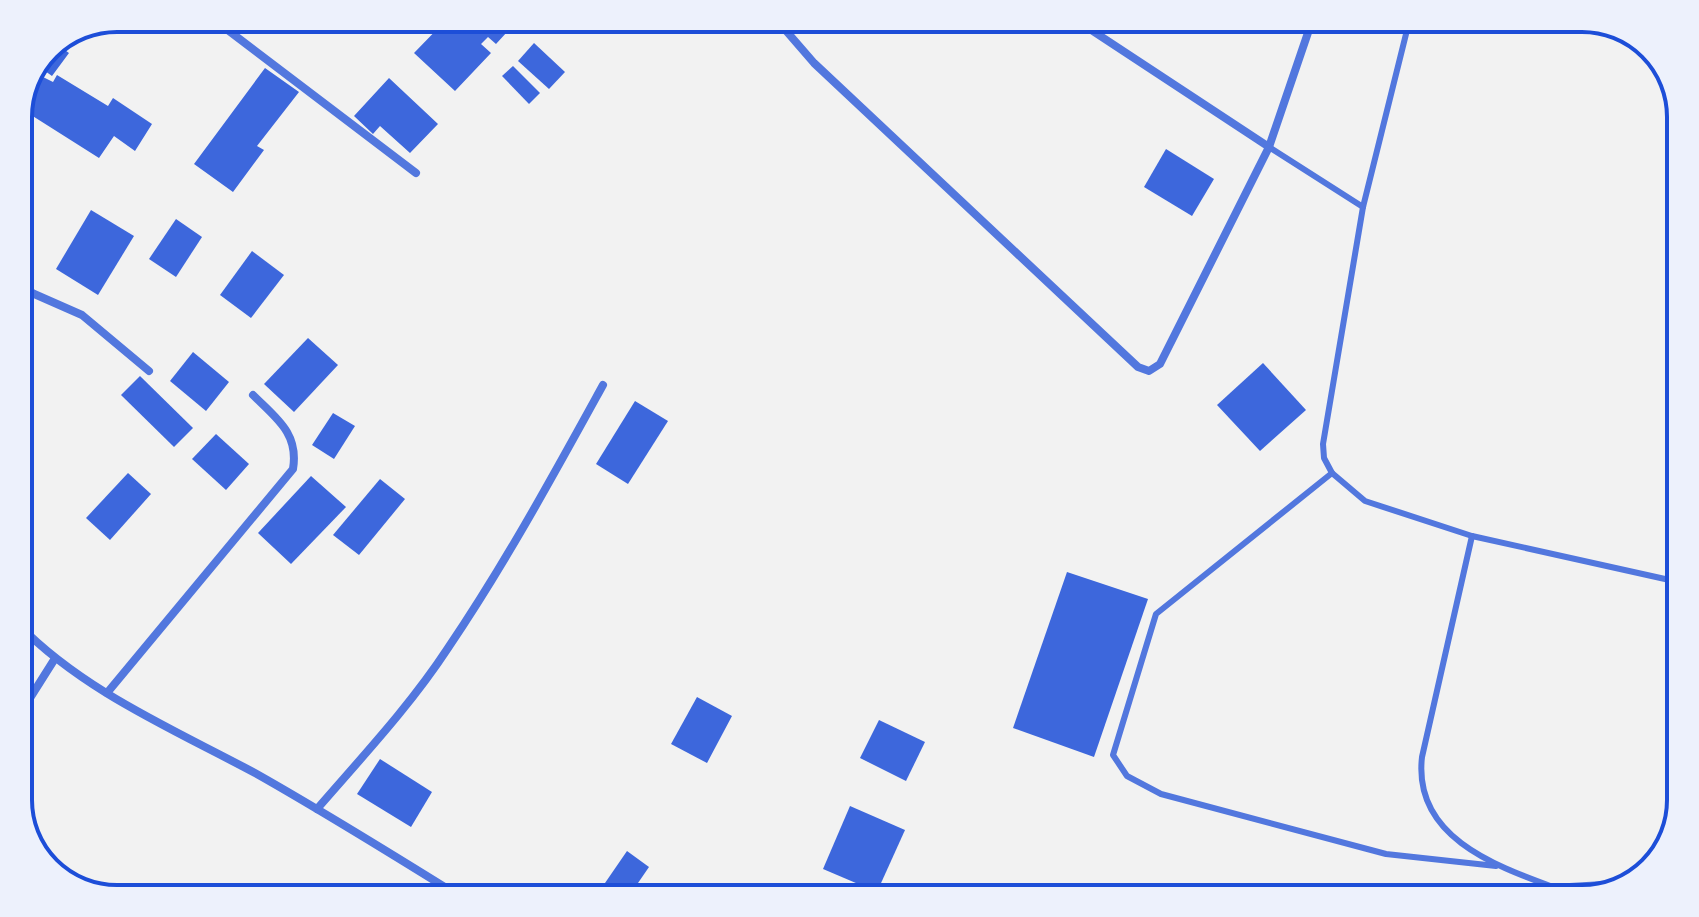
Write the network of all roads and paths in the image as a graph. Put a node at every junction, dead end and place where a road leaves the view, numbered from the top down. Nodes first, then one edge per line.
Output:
1 (230, 32) edge
2 (787, 32) edge
3 (1094, 32) edge
4 (1308, 32) edge
5 (1407, 32) edge
6 (1269, 147) junction
7 (416, 173) dead end
8 (1363, 207) junction
9 (32, 293) edge
10 (149, 371) dead end
11 (603, 385) dead end
12 (253, 395) dead end
13 (1332, 473) junction
14 (1472, 536) junction
15 (1667, 579) edge
16 (32, 638) edge
17 (54, 660) junction
18 (107, 693) junction
19 (32, 695) edge
20 (317, 809) junction
21 (1496, 866) junction
22 (441, 885) edge
23 (1548, 885) edge

1 - 7 street
2 - 6 street
3 - 6 street
4 - 6 street
5 - 8 lane
6 - 8 lane
8 - 13 lane
9 - 10 street
11 - 20 street
12 - 18 street
13 - 14 lane
13 - 21 lane
14 - 15 lane
14 - 21 lane
16 - 17 street
17 - 18 street
17 - 19 street
18 - 20 street
20 - 22 street
21 - 23 lane

